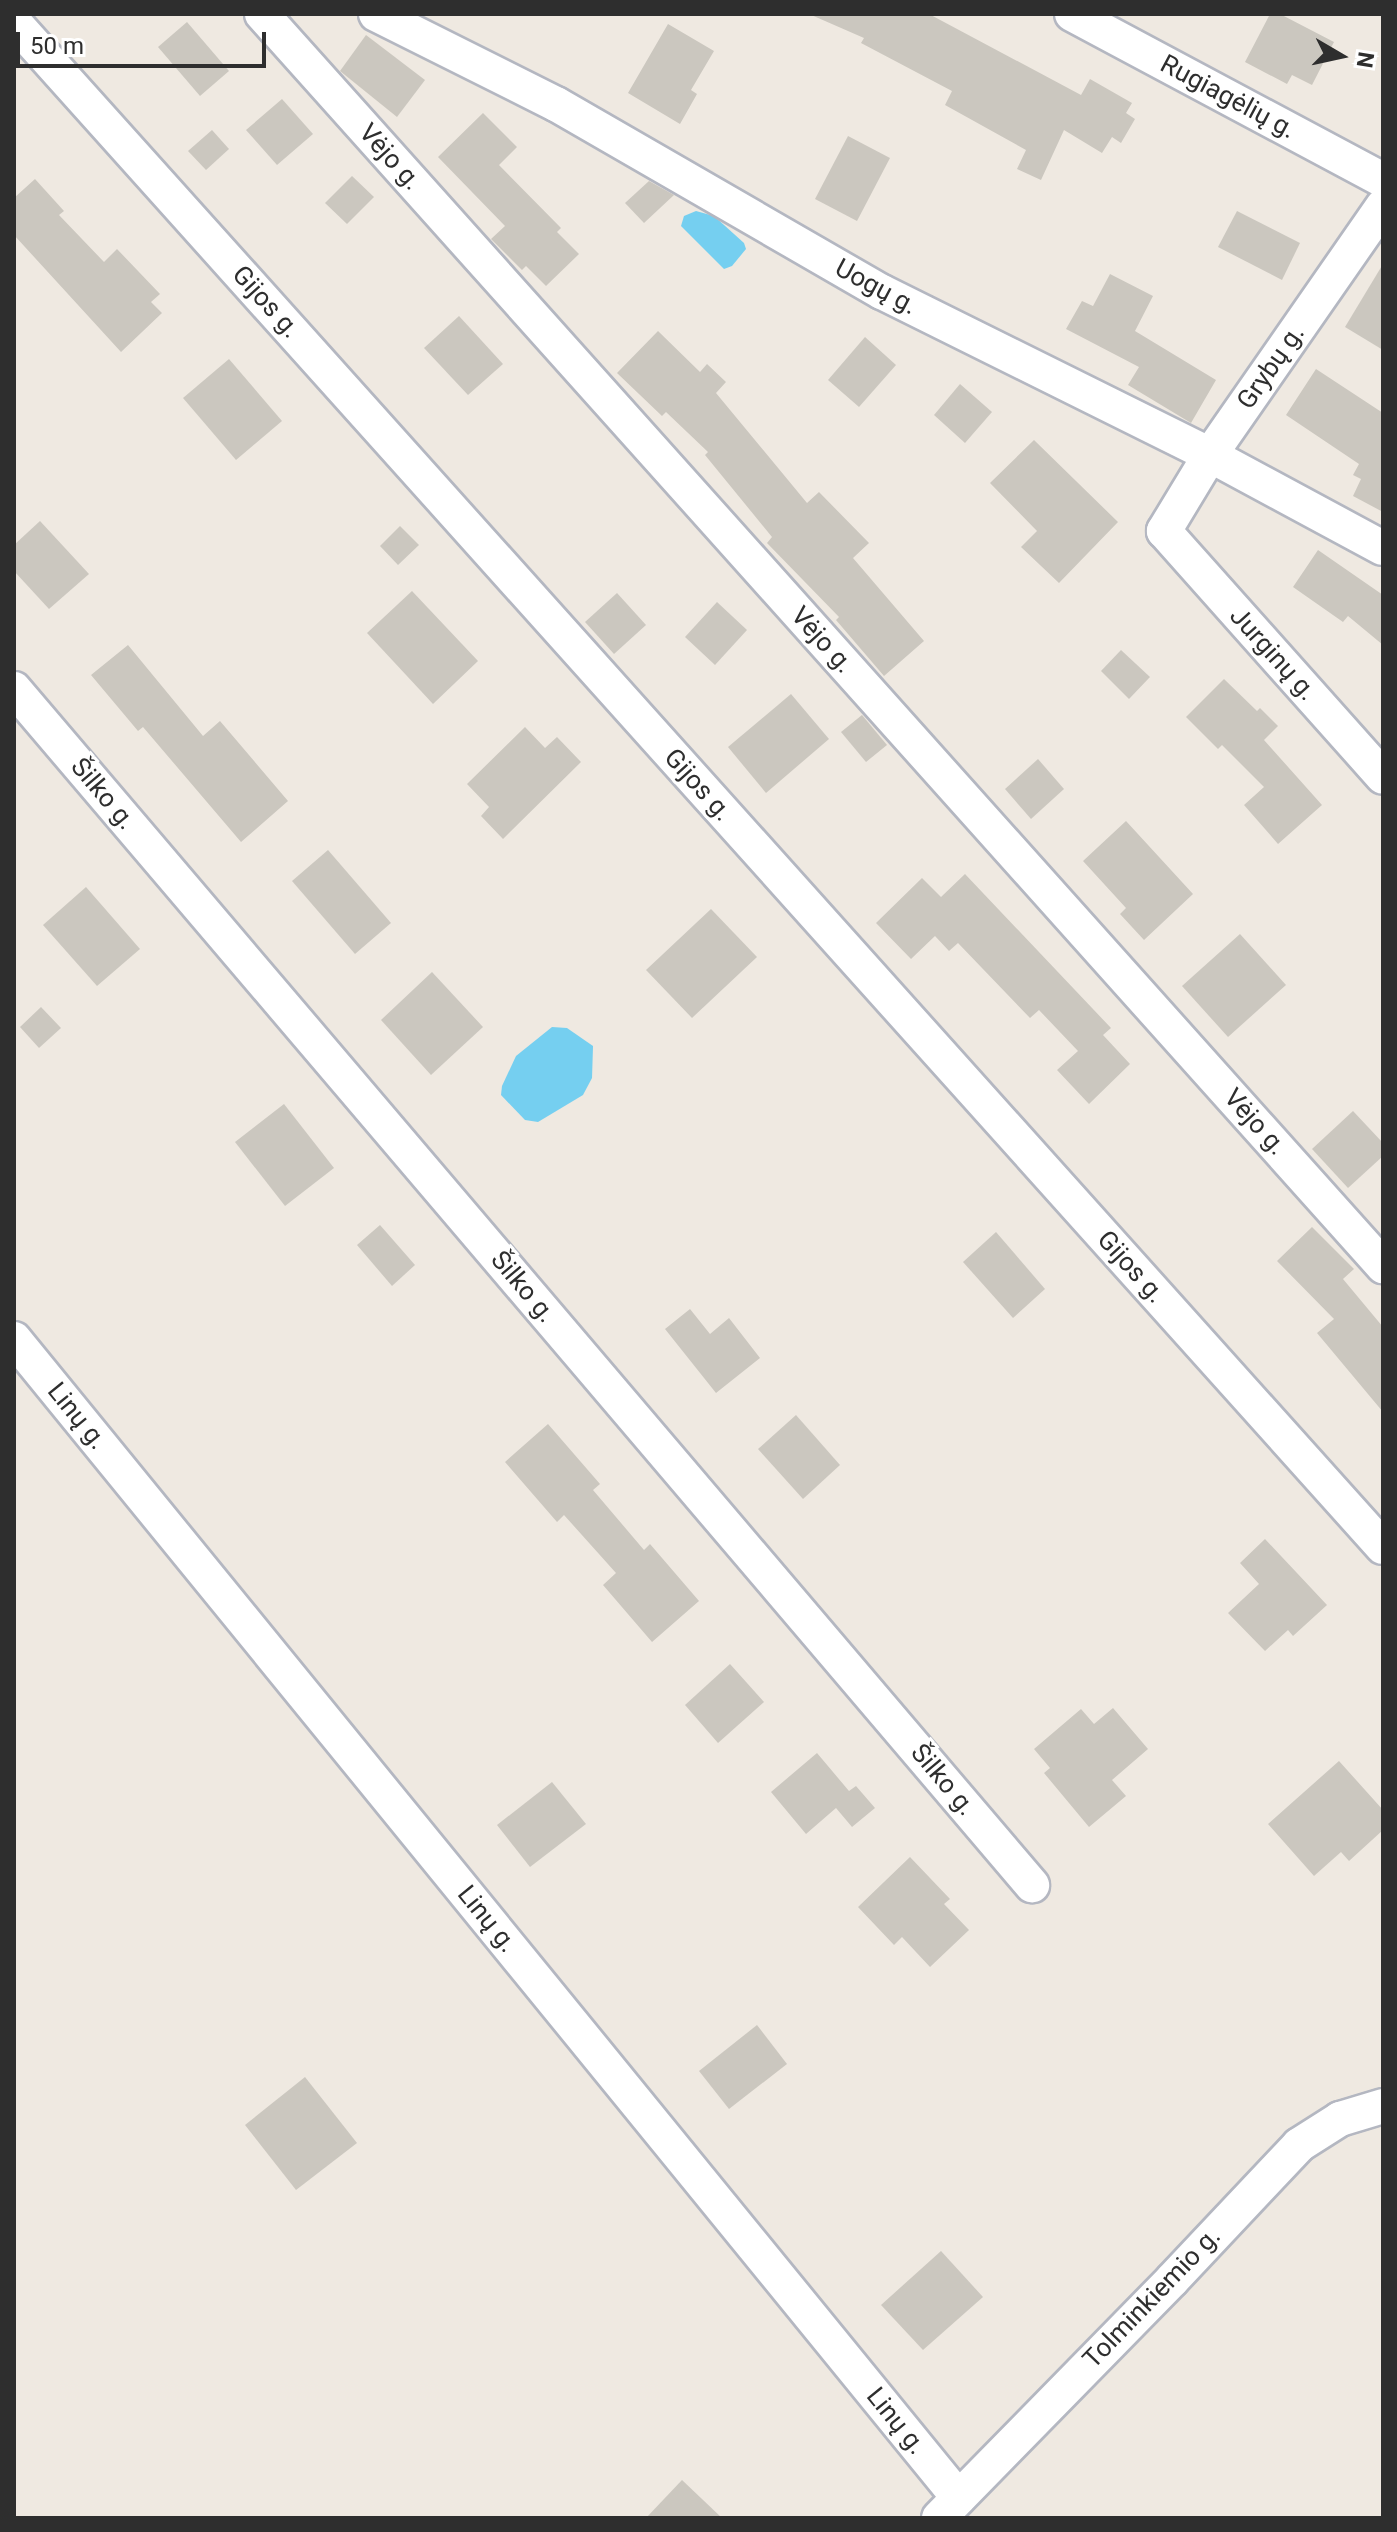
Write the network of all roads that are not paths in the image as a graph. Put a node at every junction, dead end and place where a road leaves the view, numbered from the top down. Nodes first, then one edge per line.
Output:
1 (262, 14) edge
2 (376, 14) edge
3 (1072, 14) edge
4 (14, 22) edge
5 (1383, 180) edge
6 (1383, 206) edge
7 (1210, 455) junction
8 (1164, 531) joint
9 (1383, 548) edge
10 (14, 689) edge
11 (1383, 777) edge
12 (1383, 1266) edge
13 (14, 1339) edge
14 (1383, 1547) edge
15 (1032, 1885) dead end
16 (1383, 2106) edge
17 (949, 2508) edge

1 - 12 street, Vėjo g.
2 - 7 street, Uogų g.
3 - 5 street, Rugiagėlių g.
4 - 14 street, Gijos g.
6 - 7 street, Grybų g.
7 - 8 street, Grybų g.
7 - 9 street, Uogų g.
8 - 11 street, Jurginų g.
10 - 15 street, Šilko g.
13 - 17 street, Linų g.
16 - 17 street, Tolminkiemio g.

